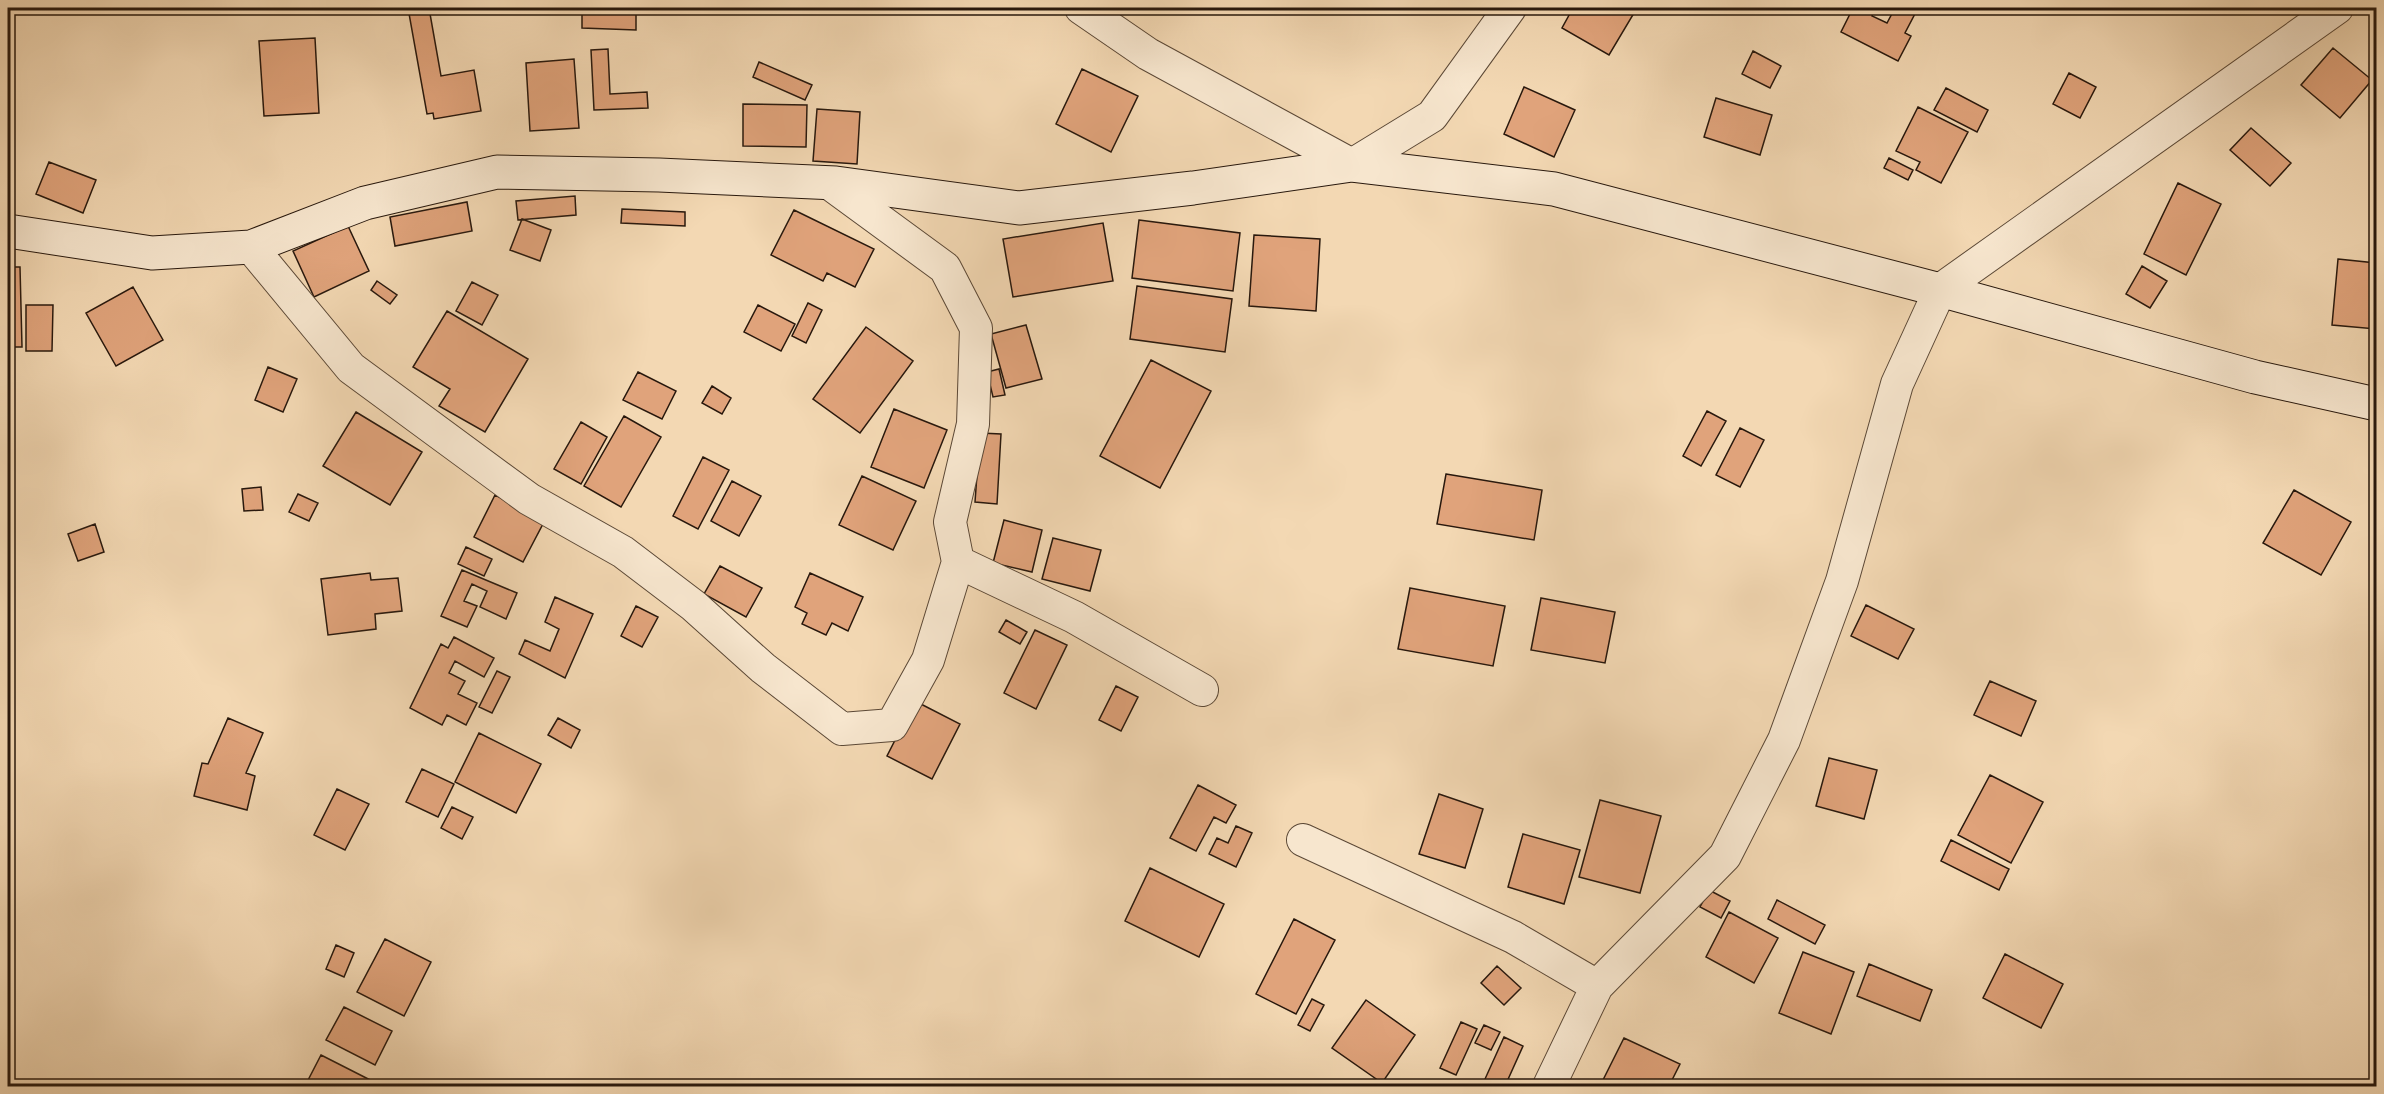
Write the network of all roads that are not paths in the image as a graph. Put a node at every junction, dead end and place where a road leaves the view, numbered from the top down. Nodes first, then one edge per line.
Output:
1 (1080, 8) edge
2 (1510, 8) edge
3 (2337, 8) edge
4 (1353, 165) junction
5 (828, 183) junction
6 (8, 231) edge
7 (250, 247) junction
8 (1940, 290) junction
9 (2376, 404) edge
10 (958, 562) junction
11 (1202, 690) dead end
12 (1303, 840) dead end
13 (1597, 986) junction
14 (1550, 1086) edge

1 - 4 street
2 - 4 street
3 - 8 street
4 - 5 street
4 - 8 street
5 - 7 street
5 - 10 street
6 - 7 street
7 - 10 street
8 - 9 street
8 - 13 street
10 - 11 street
12 - 13 street
13 - 14 street

